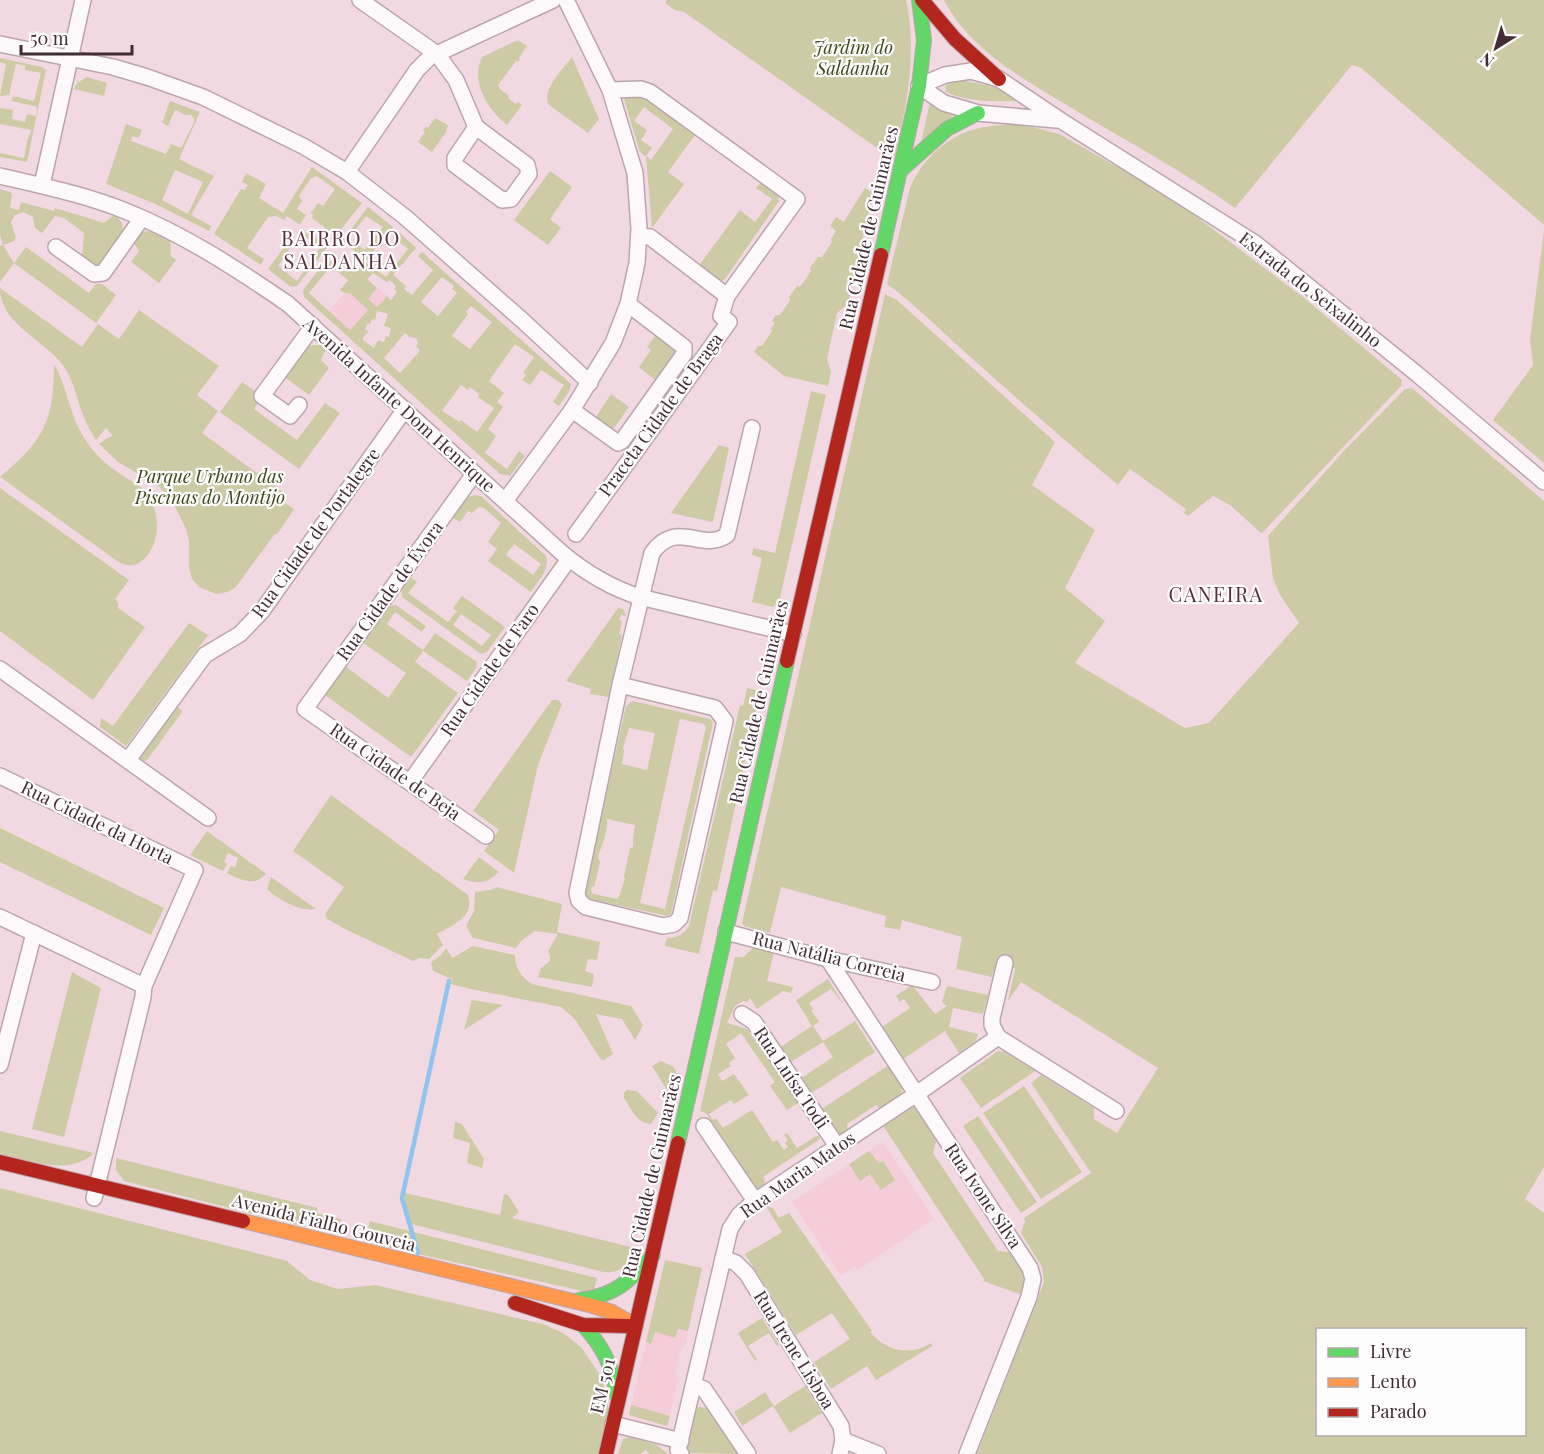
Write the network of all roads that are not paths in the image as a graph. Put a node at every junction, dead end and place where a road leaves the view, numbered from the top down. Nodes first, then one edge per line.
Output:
1 (83, 0) edge
2 (360, 0) edge
3 (553, 0) edge
4 (566, 0) edge
5 (921, 0) edge
6 (0, 44) edge
7 (437, 54) junction
8 (70, 59) junction
9 (999, 79) junction
10 (919, 86) junction
11 (610, 90) junction
12 (978, 113) junction
13 (1060, 120) junction
14 (476, 127) junction
15 (902, 170) junction
16 (347, 172) junction
17 (0, 176) edge
18 (42, 185) junction
19 (142, 218) junction
20 (639, 237) junction
21 (57, 247) dead end
22 (727, 296) junction
23 (628, 304) junction
24 (313, 326) junction
25 (590, 383) junction
26 (299, 405) dead end
27 (405, 410) junction
28 (572, 410) junction
29 (752, 428) dead end
30 (474, 474) junction
31 (1544, 482) edge
32 (505, 501) junction
33 (576, 534) dead end
34 (569, 559) junction
35 (640, 597) junction
36 (793, 634) junction
37 (0, 669) edge
38 (620, 685) junction
39 (305, 709) joint
40 (128, 760) junction
41 (0, 776) edge
42 (410, 782) junction
43 (208, 818) dead end
44 (486, 836) dead end
45 (0, 917) edge
46 (726, 932) junction
47 (34, 933) junction
48 (828, 959) junction
49 (1005, 963) dead end
50 (932, 982) dead end
51 (144, 986) junction
52 (742, 1014) dead end
53 (998, 1036) junction
54 (0, 1065) edge
55 (915, 1095) junction
56 (1116, 1111) dead end
57 (704, 1126) dead end
58 (837, 1146) junction
59 (0, 1161) edge
60 (0, 1174) edge
61 (96, 1192) junction
62 (755, 1201) junction
63 (199, 1224) dead end
64 (653, 1255) junction
65 (723, 1258) junction
66 (565, 1300) junction
67 (506, 1301) dead end
68 (583, 1325) junction
69 (636, 1326) junction
70 (694, 1385) junction
71 (618, 1400) junction
72 (613, 1424) junction
73 (842, 1447) edge
74 (681, 1448) edge
75 (606, 1454) edge
76 (748, 1454) edge
77 (878, 1454) edge
78 (967, 1454) edge

1 - 8 street
2 - 7 street
3 - 7 street
4 - 11 street
5 - 9 main road
5 - 10 main road, Rua Cidade de Guimarães
6 - 8 street
7 - 14 street
7 - 16 street
8 - 16 street
8 - 18 street
9 - 10 street, Estrada do Seixalinho
9 - 13 street, Estrada do Seixalinho
10 - 12 street
10 - 15 main road, Rua Cidade de Guimarães
11 - 20 street
11 - 22 street
12 - 13 street
12 - 15 main road
13 - 31 street, Estrada do Seixalinho
14 - 14 street
15 - 36 main road, Rua Cidade de Guimarães
16 - 25 street
17 - 18 street, Avenida Infante Dom Henrique
18 - 19 street, Avenida Infante Dom Henrique
19 - 21 street
19 - 24 street, Avenida Infante Dom Henrique
20 - 22 street
20 - 23 street
22 - 33 street, Praceta Cidade de Braga
23 - 25 street
23 - 28 street, Praceta Cidade de Braga
24 - 26 street
24 - 27 street, Avenida Infante Dom Henrique
25 - 28 street
27 - 30 street, Avenida Infante Dom Henrique
27 - 40 street, Rua Cidade de Portalegre
28 - 32 street
29 - 35 street
30 - 32 street, Avenida Infante Dom Henrique
30 - 39 street, Rua Cidade de Évora
32 - 34 street, Avenida Infante Dom Henrique
34 - 35 street, Avenida Infante Dom Henrique
34 - 42 street, Rua Cidade de Faro
35 - 36 street, Avenida Infante Dom Henrique
35 - 38 street
36 - 46 main road, Rua Cidade de Guimarães
37 - 40 street
38 - 38 street
39 - 42 street, Rua Cidade de Beja
40 - 43 street
41 - 51 street, Rua Cidade da Horta
42 - 44 street, Rua Cidade de Beja
45 - 47 street
46 - 48 street, Rua Natália Correia
46 - 64 main road, Rua Cidade de Guimarães
47 - 51 street
47 - 54 street
48 - 50 street, Rua Natália Correia
48 - 55 street, Rua Ivone Silva
49 - 53 street
51 - 61 street
52 - 58 street, Rua Luísa Todi
53 - 55 street, Rua Maria Matos
53 - 56 street
55 - 58 street, Rua Maria Matos
55 - 78 street, Rua Ivone Silva
57 - 62 street
58 - 62 street, Rua Maria Matos
59 - 61 main road, Avenida Fialho Gouveia
60 - 61 main road, Avenida Fialho Gouveia
61 - 63 main road, Avenida Fialho Gouveia
61 - 66 main road, Avenida Fialho Gouveia
62 - 65 street, Rua Maria Matos
64 - 66 main road
64 - 69 main road, Rua Cidade de Guimarães
65 - 70 street, Rua Maria Matos
65 - 73 street, Rua Irene Lisboa
66 - 69 main road, Avenida Fialho Gouveia
67 - 68 main road
68 - 69 main road
68 - 71 main road
69 - 71 main road, EM 501 / EM 501
70 - 74 street, Rua Maria Matos
70 - 76 street
71 - 72 main road, EM 501 / EM 501
72 - 74 street
72 - 75 main road, EM 501 / EM 501
73 - 77 street

